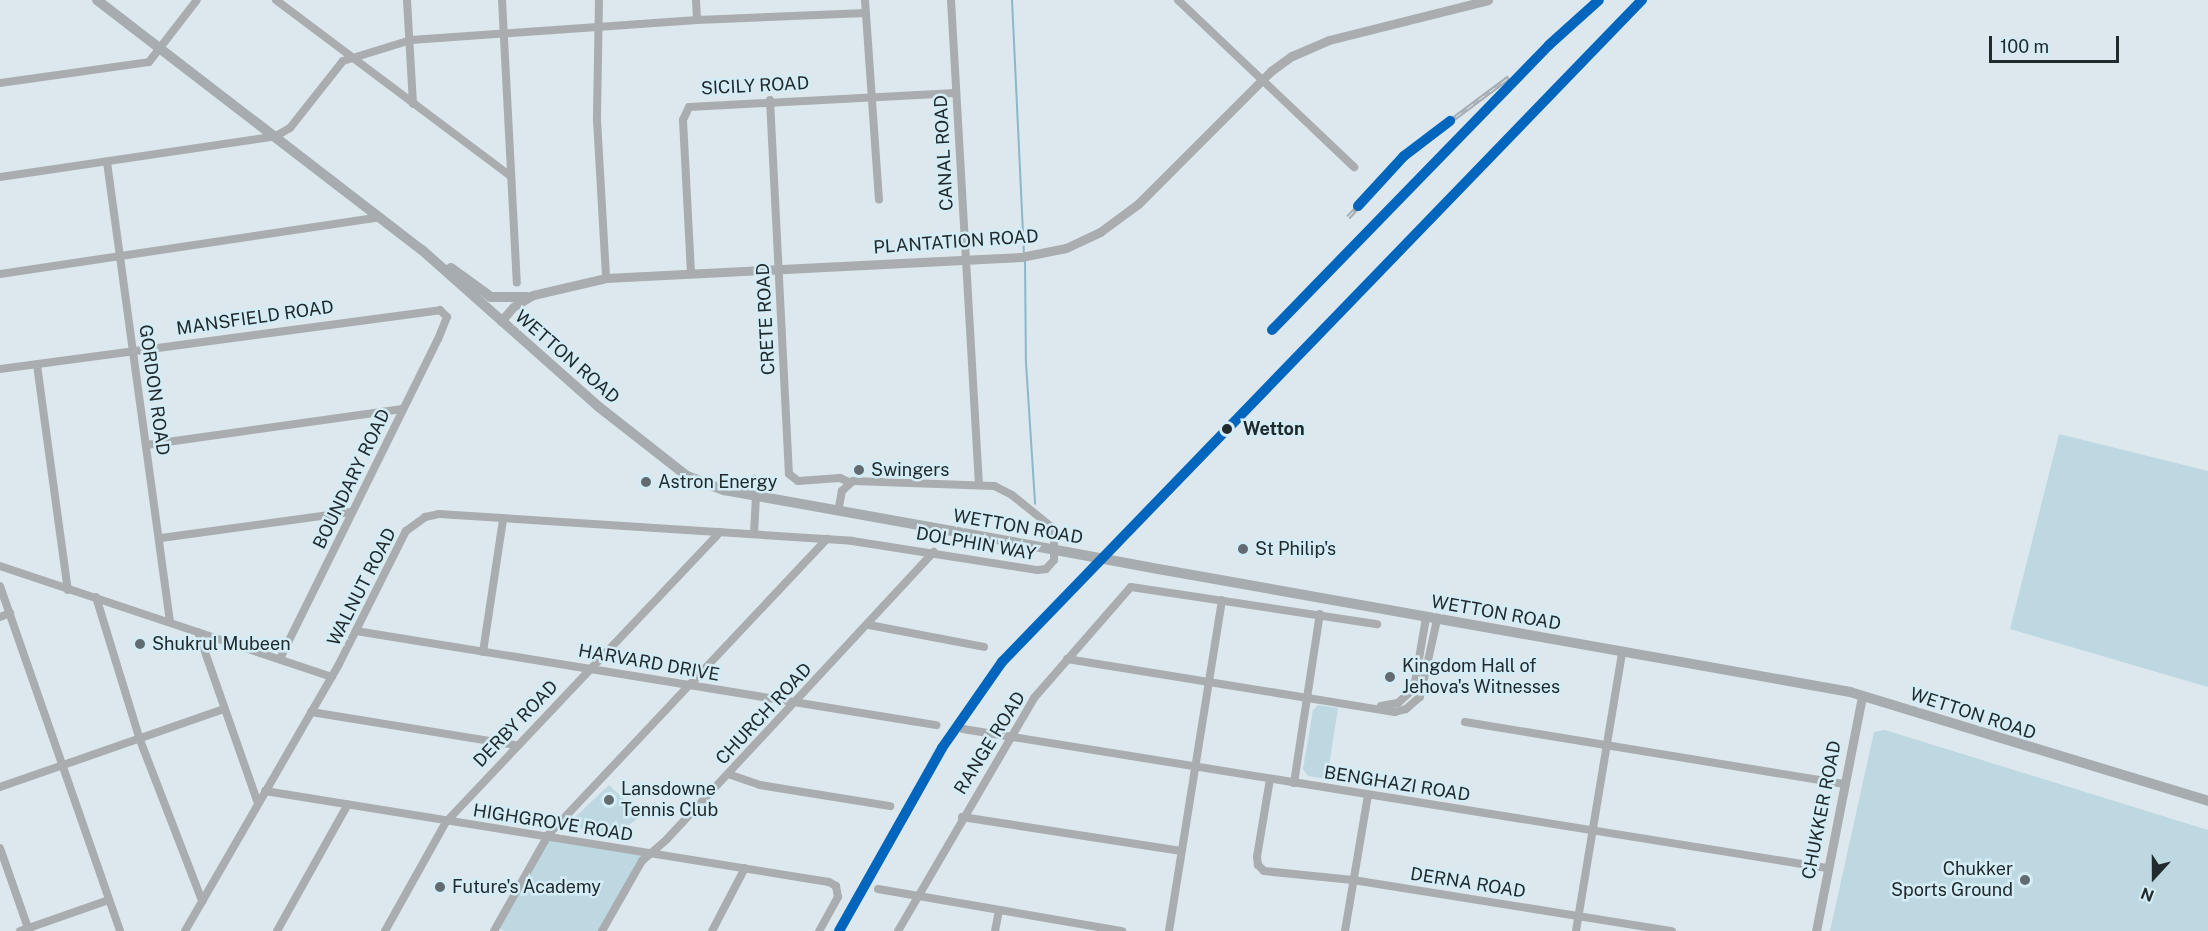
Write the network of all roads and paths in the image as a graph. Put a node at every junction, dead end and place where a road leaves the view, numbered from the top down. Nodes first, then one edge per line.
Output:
1 (97, 0) edge
2 (197, 0) edge
3 (276, 0) edge
4 (407, 0) edge
5 (502, 0) edge
6 (599, 0) edge
7 (696, 0) edge
8 (865, 0) edge
9 (951, 0) edge
10 (1178, 0) edge
11 (1488, 0) edge
12 (866, 13) junction
13 (697, 20) junction
14 (600, 27) junction
15 (503, 33) junction
16 (411, 40) junction
17 (161, 48) junction
18 (350, 56) junction
19 (1262, 80) junction
20 (0, 83) edge
21 (956, 93) junction
22 (873, 95) junction
23 (770, 100) junction
24 (413, 104) junction
25 (276, 136) junction
26 (107, 162) junction
27 (1354, 167) dead end
28 (510, 176) junction
29 (0, 177) edge
30 (879, 200) dead end
31 (380, 217) junction
32 (120, 257) junction
33 (966, 260) junction
34 (439, 265) junction
35 (778, 269) junction
36 (691, 273) junction
37 (0, 274) edge
38 (606, 278) junction
39 (517, 283) dead end
40 (527, 297) junction
41 (442, 312) joint
42 (501, 321) junction
43 (133, 350) junction
44 (37, 365) junction
45 (0, 369) edge
46 (402, 409) junction
47 (146, 445) junction
48 (849, 482) junction
49 (979, 485) junction
50 (756, 495) junction
51 (838, 511) junction
52 (352, 512) junction
53 (503, 519) junction
54 (720, 532) junction
55 (753, 534) junction
56 (161, 538) junction
57 (827, 539) junction
58 (934, 552) junction
59 (0, 566) edge
60 (0, 586) edge
61 (68, 590) junction
62 (96, 597) junction
63 (1222, 600) junction
64 (10, 613) junction
65 (1320, 614) junction
66 (0, 616) edge
67 (1431, 619) junction
68 (170, 621) junction
69 (1377, 624) dead end
70 (869, 625) junction
71 (356, 631) junction
72 (198, 632) junction
73 (984, 647) dead end
74 (483, 652) junction
75 (1622, 652) junction
76 (280, 659) junction
77 (1067, 659) junction
78 (591, 668) junction
79 (332, 677) junction
80 (1208, 681) junction
81 (691, 685) junction
82 (1309, 696) junction
83 (1862, 696) junction
84 (796, 703) junction
85 (224, 709) junction
86 (311, 712) junction
87 (1465, 722) dead end
88 (936, 725) dead end
89 (963, 729) dead end
90 (1008, 737) junction
91 (140, 740) junction
92 (515, 745) junction
93 (1607, 745) junction
94 (62, 766) junction
95 (1195, 768) junction
96 (728, 774) junction
97 (1270, 779) junction
98 (1294, 783) junction
99 (1844, 784) junction
100 (2153, 786) junction
101 (0, 788) edge
102 (265, 791) junction
103 (1368, 795) junction
104 (2208, 801) edge
105 (258, 803) junction
106 (348, 804) junction
107 (890, 806) dead end
108 (2208, 806) edge
109 (962, 817) junction
110 (446, 822) junction
111 (1593, 831) junction
112 (548, 835) junction
113 (0, 848) edge
114 (1182, 851) junction
115 (649, 853) junction
116 (745, 868) junction
117 (1827, 868) junction
118 (1353, 880) junction
119 (878, 889) dead end
120 (917, 897) junction
121 (109, 900) junction
122 (202, 901) junction
123 (999, 910) junction
124 (1579, 916) junction
125 (26, 930) edge
126 (120, 931) edge
127 (185, 931) edge
128 (277, 931) edge
129 (385, 931) edge
130 (494, 931) edge
131 (602, 931) edge
132 (712, 931) edge
133 (819, 931) edge
134 (898, 931) edge
135 (995, 931) edge
136 (1116, 931) edge
137 (1168, 931) edge
138 (1345, 931) edge
139 (1576, 931) edge
140 (1672, 931) edge
141 (1815, 931) edge

1 - 17 main road, WETTON ROAD
2 - 17 street
3 - 18 street
4 - 16 street
5 - 15 street
6 - 14 street
7 - 13 street
8 - 12 street
9 - 21 street, CANAL ROAD
10 - 19 street
11 - 19 street, PLANTATION ROAD
12 - 13 street
12 - 22 street
13 - 14 street
14 - 15 street
14 - 38 street
15 - 16 street
15 - 28 street
16 - 18 street
16 - 24 street
17 - 20 street
17 - 25 main road, WETTON ROAD
18 - 24 street
18 - 25 street
19 - 27 street
19 - 33 street, PLANTATION ROAD
21 - 22 street, SICILY ROAD
21 - 33 street, CANAL ROAD
22 - 23 street, SICILY ROAD
22 - 30 street
23 - 35 street, CRETE ROAD
23 - 36 street, SICILY ROAD
24 - 28 street
25 - 26 street
25 - 31 main road, WETTON ROAD
26 - 29 street
26 - 32 street, GORDON ROAD
28 - 39 street
31 - 32 street
31 - 34 main road, WETTON ROAD
32 - 37 street
32 - 43 street, GORDON ROAD
33 - 35 street, PLANTATION ROAD
33 - 49 street, CANAL ROAD
34 - 40 main road
34 - 42 main road, WETTON ROAD
35 - 36 street, PLANTATION ROAD
35 - 48 street, CRETE ROAD
36 - 38 street, PLANTATION ROAD
38 - 40 street, PLANTATION ROAD
40 - 42 street, PLANTATION ROAD
41 - 43 street, MANSFIELD ROAD
41 - 46 street, BOUNDARY ROAD
42 - 50 main road, WETTON ROAD
43 - 44 street, MANSFIELD ROAD
43 - 47 street, GORDON ROAD
44 - 45 street, MANSFIELD ROAD
44 - 61 street
46 - 47 street
46 - 52 street, BOUNDARY ROAD
47 - 56 street, GORDON ROAD
48 - 49 street, DOLPHIN WAY
48 - 51 street
49 - 58 street, DOLPHIN WAY
50 - 51 main road, WETTON ROAD
50 - 55 street
51 - 67 main road, WETTON ROAD, bridge
52 - 56 street
52 - 76 street, BOUNDARY ROAD
53 - 54 street, WALNUT ROAD
53 - 71 street, WALNUT ROAD
53 - 74 street
54 - 55 street, WALNUT ROAD
54 - 78 street, DERBY ROAD
55 - 57 street, DOLPHIN WAY
56 - 68 street, GORDON ROAD
57 - 58 street, DOLPHIN WAY
57 - 81 street
58 - 70 street, CHURCH ROAD
59 - 61 street
60 - 64 street
61 - 62 street
62 - 68 street
62 - 91 street
63 - 65 street
63 - 77 street, RANGE ROAD
63 - 80 street
64 - 66 street
64 - 94 street
65 - 69 street
65 - 82 street
67 - 75 main road, WETTON ROAD
67 - 82 street
68 - 72 street
70 - 73 street
70 - 84 street, CHURCH ROAD
71 - 74 street, HARVARD DRIVE
71 - 79 street, WALNUT ROAD
72 - 76 street
72 - 85 street
74 - 78 street, HARVARD DRIVE
75 - 83 main road, WETTON ROAD
75 - 93 street
76 - 79 street
77 - 80 street
77 - 90 street, RANGE ROAD
78 - 81 street, HARVARD DRIVE
78 - 92 street, DERBY ROAD
79 - 86 street, WALNUT ROAD
80 - 82 street
80 - 95 street
81 - 84 street, HARVARD DRIVE
81 - 112 street
82 - 98 street
83 - 99 street, CHUKKER ROAD
83 - 100 main road, WETTON ROAD
84 - 88 street, HARVARD DRIVE
84 - 96 street, CHURCH ROAD
85 - 91 street
85 - 105 street
86 - 92 street
86 - 102 street, WALNUT ROAD
87 - 93 street
89 - 90 street, BENGHAZI ROAD
90 - 95 street, BENGHAZI ROAD
90 - 109 street, RANGE ROAD
91 - 94 street
91 - 122 street
92 - 110 street, DERBY ROAD
93 - 99 street
93 - 111 street
94 - 101 street
94 - 121 street
95 - 97 street, BENGHAZI ROAD
95 - 114 street
96 - 107 street
96 - 115 street, CHURCH ROAD
97 - 98 street, BENGHAZI ROAD
97 - 118 street, DERNA ROAD
98 - 103 street, BENGHAZI ROAD
99 - 117 street, CHUKKER ROAD
100 - 104 main road, WETTON ROAD
100 - 108 main road, WETTON ROAD
102 - 105 street, WALNUT ROAD
102 - 106 street, HIGHGROVE ROAD
103 - 111 street, BENGHAZI ROAD
103 - 118 street
105 - 122 street, WALNUT ROAD
106 - 110 street, HIGHGROVE ROAD
106 - 128 street
109 - 114 street
109 - 120 street, RANGE ROAD
110 - 112 street, HIGHGROVE ROAD
110 - 129 street, DERBY ROAD
111 - 117 street, BENGHAZI ROAD
111 - 124 street
112 - 115 street, HIGHGROVE ROAD
112 - 130 street
113 - 125 street
114 - 137 street
115 - 116 street, HIGHGROVE ROAD
115 - 131 street, CHURCH ROAD
116 - 132 street
116 - 133 street, HIGHGROVE ROAD
117 - 141 street, CHUKKER ROAD
118 - 124 street, DERNA ROAD
118 - 138 street
119 - 120 street
120 - 123 street
120 - 134 street, RANGE ROAD
121 - 125 street
121 - 126 street
122 - 127 street, WALNUT ROAD
123 - 135 street
123 - 136 street
124 - 139 street
124 - 140 street, DERNA ROAD

